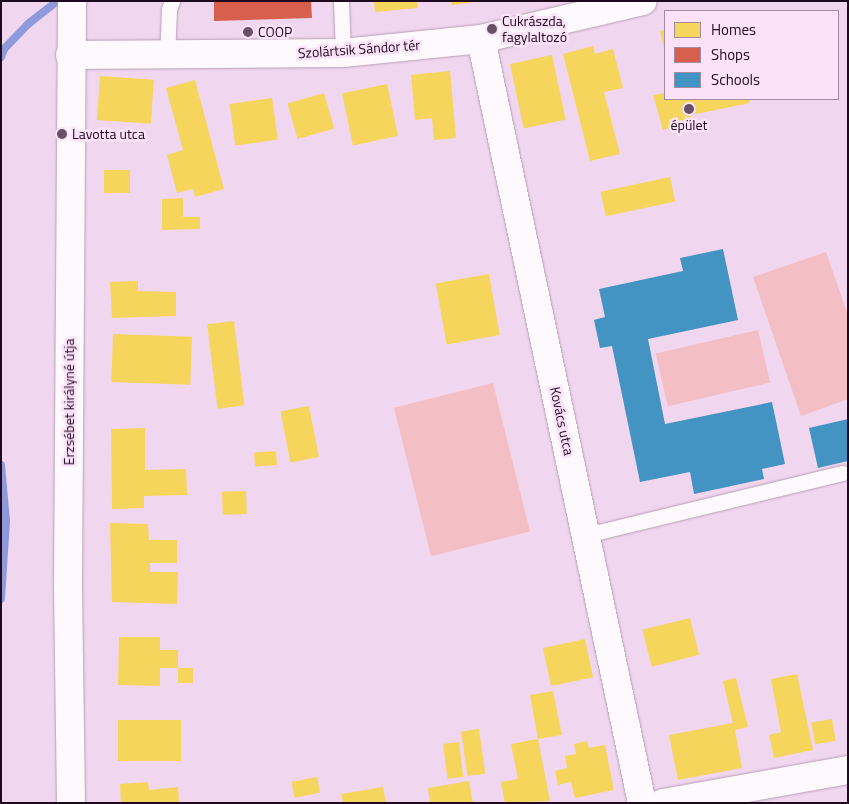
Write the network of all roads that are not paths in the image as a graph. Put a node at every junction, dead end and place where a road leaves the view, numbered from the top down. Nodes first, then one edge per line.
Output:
1 (172, 1) edge
2 (342, 1) edge
3 (643, 1) edge
4 (72, 8) edge
5 (481, 39) junction
6 (343, 53) junction
7 (70, 55) junction
8 (167, 57) junction
9 (843, 473) dead end
10 (586, 535) junction
11 (848, 770) edge
12 (71, 803) edge
13 (642, 803) edge
14 (663, 803) edge

1 - 8 lane
2 - 6 lane
3 - 5 street, Szolártsik Sándor tér
4 - 7 street, Erzsébet királyné útja
5 - 6 street, Szolártsik Sándor tér
5 - 10 street, Kovács utca
6 - 8 street, Szolártsik Sándor tér
7 - 8 street, Szolártsik Sándor tér
7 - 12 street, Erzsébet királyné útja
9 - 10 lane
10 - 13 street, Kovács utca
11 - 14 street

